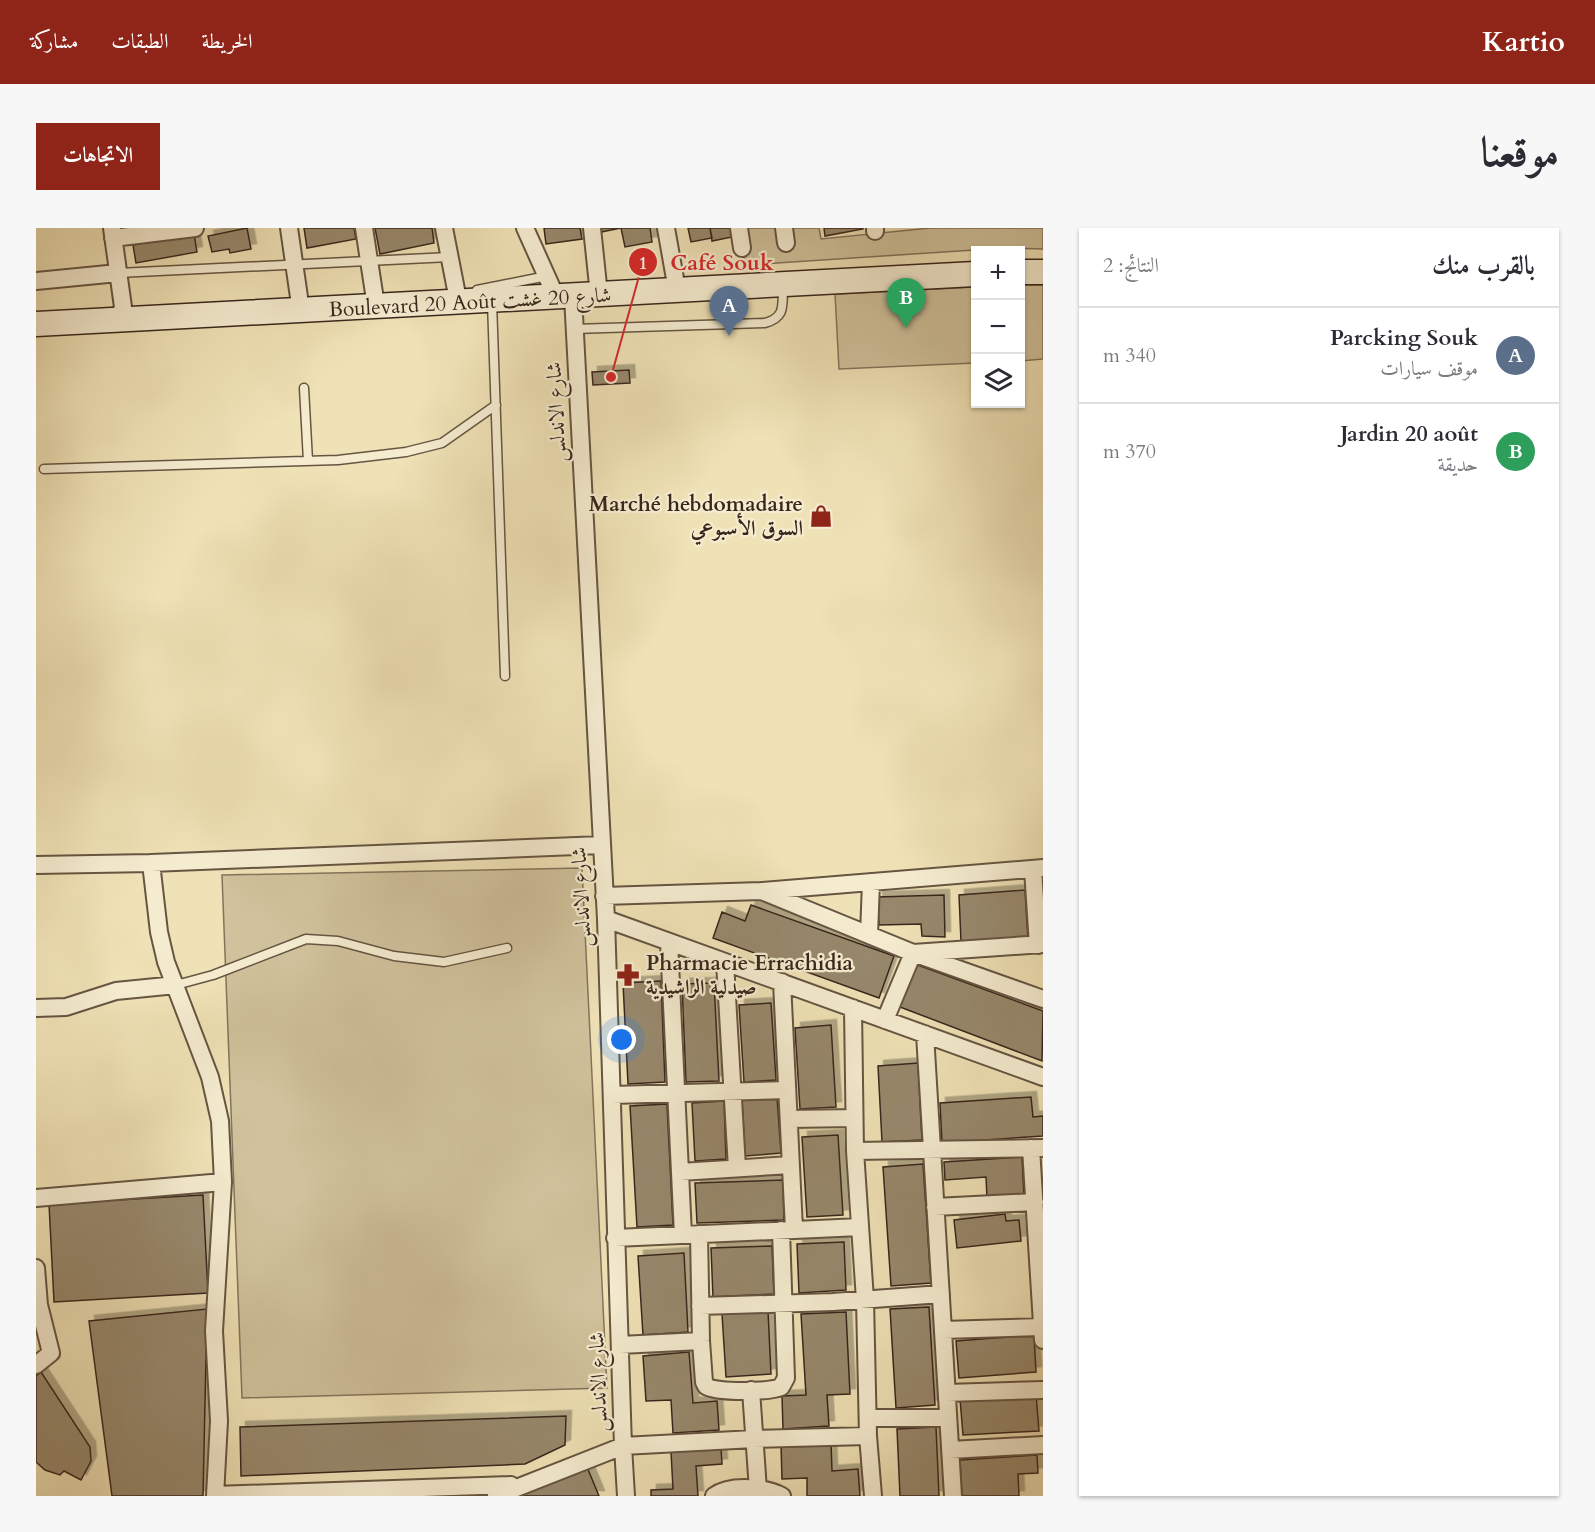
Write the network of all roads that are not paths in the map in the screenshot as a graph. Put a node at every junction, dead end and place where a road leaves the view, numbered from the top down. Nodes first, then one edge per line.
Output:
1 (195, 228) edge
2 (289, 228) edge
3 (364, 228) edge
4 (444, 228) edge
5 (525, 228) edge
6 (592, 228) edge
7 (666, 228) edge
8 (739, 228) edge
9 (113, 233) edge
10 (742, 248) dead end
11 (450, 257) junction
12 (369, 261) junction
13 (294, 265) junction
14 (1025, 272) edge
15 (1043, 272) edge
16 (118, 273) junction
17 (971, 274) edge
18 (36, 281) edge
19 (783, 284) junction
20 (558, 290) junction
21 (677, 290) junction
22 (600, 295) junction
23 (458, 297) junction
24 (492, 299) junction
25 (376, 306) junction
26 (301, 311) junction
27 (118, 320) junction
28 (36, 324) edge
29 (574, 329) junction
30 (304, 388) dead end
31 (496, 405) junction
32 (308, 461) junction
33 (44, 469) dead end
34 (506, 676) dead end
35 (601, 845) junction
36 (151, 863) junction
37 (36, 865) edge
38 (1038, 869) edge
39 (871, 882) junction
40 (761, 891) junction
41 (604, 896) junction
42 (606, 919) junction
43 (869, 935) junction
44 (669, 942) junction
45 (1040, 944) edge
46 (507, 948) dead end
47 (913, 953) junction
48 (725, 962) junction
49 (782, 982) junction
50 (176, 985) junction
51 (1043, 999) edge
52 (36, 1008) edge
53 (853, 1008) junction
54 (885, 1020) junction
55 (926, 1034) junction
56 (1043, 1077) edge
57 (787, 1090) junction
58 (732, 1092) junction
59 (676, 1094) junction
60 (612, 1095) junction
61 (854, 1118) junction
62 (789, 1119) junction
63 (1037, 1148) edge
64 (932, 1150) junction
65 (855, 1151) junction
66 (791, 1165) junction
67 (737, 1168) junction
68 (680, 1172) junction
69 (223, 1182) junction
70 (36, 1198) edge
71 (1035, 1202) junction
72 (936, 1207) junction
73 (860, 1227) junction
74 (788, 1230) junction
75 (691, 1234) junction
76 (615, 1238) junction
77 (1040, 1244) edge
78 (36, 1268) edge
79 (941, 1294) junction
80 (865, 1300) junction
81 (783, 1303) junction
82 (700, 1306) junction
83 (943, 1330) junction
84 (1043, 1334) edge
85 (701, 1341) junction
86 (620, 1345) junction
87 (36, 1365) edge
88 (751, 1390) junction
89 (1043, 1390) edge
90 (946, 1393) junction
91 (868, 1418) junction
92 (948, 1418) junction
93 (868, 1436) junction
94 (754, 1439) junction
95 (1043, 1444) edge
96 (623, 1446) junction
97 (950, 1450) junction
98 (522, 1485) junction
99 (758, 1490) junction
100 (301, 1493) edge
101 (215, 1495) edge
102 (496, 1496) edge
103 (626, 1496) edge
104 (714, 1496) edge
105 (782, 1496) edge
106 (873, 1496) edge
107 (952, 1496) edge

1 - 9 street
2 - 13 street
3 - 12 street
4 - 11 street
5 - 20 street
6 - 22 street
7 - 21 street
8 - 10 street
9 - 16 street
11 - 12 lane
11 - 23 street
12 - 13 lane
12 - 25 street
13 - 16 lane
13 - 26 street
14 - 15 main road
16 - 18 street
16 - 27 street
17 - 19 main road, Boulevard 20 Août شارع 20 غشت
19 - 21 main road, Boulevard 20 Août شارع 20 غشت
19 - 29 lane
20 - 22 main road, Boulevard 20 Août شارع 20 غشت
20 - 23 lane
20 - 24 main road, Boulevard 20 Août شارع 20 غشت
20 - 29 street, شارع الاندلس
21 - 22 main road, Boulevard 20 Août شارع 20 غشت
23 - 24 main road, Boulevard 20 Août شارع 20 غشت
23 - 25 main road, Boulevard 20 Août شارع 20 غشت
24 - 31 lane
25 - 26 main road, Boulevard 20 Août شارع 20 غشت
26 - 27 main road, Boulevard 20 Août شارع 20 غشت
27 - 28 main road, Boulevard 20 Août شارع 20 غشت
29 - 35 street, شارع الاندلس
30 - 32 lane
31 - 32 lane
31 - 34 lane
32 - 33 lane
35 - 36 street
35 - 41 street, شارع الاندلس
36 - 37 street
36 - 50 street
38 - 39 street
38 - 45 street
39 - 40 street
39 - 43 street
40 - 41 street
40 - 43 street
41 - 42 street, شارع الاندلس
42 - 44 street
42 - 60 street, شارع الاندلس
43 - 47 street
44 - 48 street
44 - 59 street
45 - 47 street
46 - 50 lane
47 - 51 street
47 - 54 street
48 - 49 street
48 - 58 street
49 - 53 street
49 - 57 street
50 - 52 street
50 - 69 street
53 - 54 street
53 - 61 street
54 - 55 street
55 - 56 street
55 - 64 street
57 - 58 street
57 - 62 street
58 - 59 street
58 - 67 street
59 - 60 street
59 - 68 street
60 - 76 street, شارع الاندلس
61 - 62 street
61 - 65 street
62 - 66 street
63 - 64 street
63 - 71 street
64 - 65 street
64 - 72 street
65 - 73 street
66 - 67 street
66 - 74 street
67 - 68 street
68 - 75 street
69 - 70 street
69 - 101 street
71 - 72 street
71 - 77 street
72 - 79 street
73 - 74 street
73 - 80 street
74 - 75 street
74 - 81 street
75 - 76 street
75 - 82 street
76 - 86 street, شارع الاندلس
77 - 84 street
78 - 87 street
79 - 80 street
79 - 83 street
80 - 81 street
80 - 91 street
81 - 82 street
81 - 88 street
82 - 85 street
83 - 84 street
83 - 90 street
85 - 86 street
85 - 88 street
86 - 96 street, شارع الاندلس
88 - 94 street
89 - 90 street
90 - 92 street
91 - 92 street
91 - 93 street
92 - 97 street
93 - 94 street
93 - 106 street
94 - 96 street
94 - 99 street
95 - 97 street
96 - 98 street
96 - 103 street, شارع الاندلس
97 - 107 street
98 - 100 street
98 - 102 street
99 - 104 street
99 - 105 street
100 - 101 street

